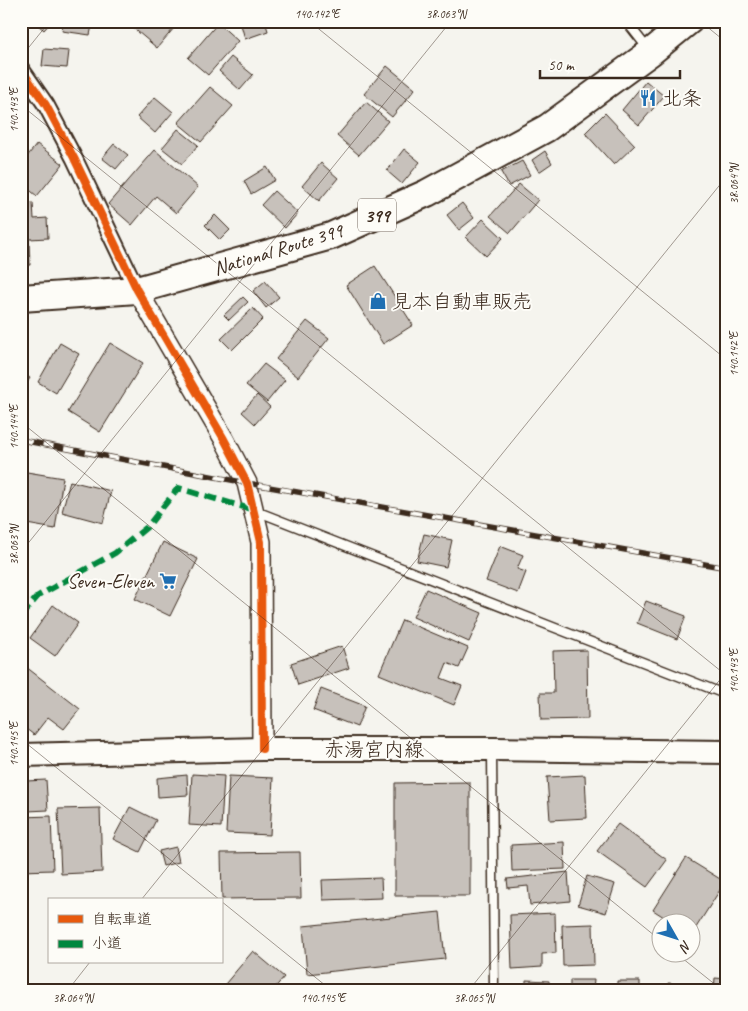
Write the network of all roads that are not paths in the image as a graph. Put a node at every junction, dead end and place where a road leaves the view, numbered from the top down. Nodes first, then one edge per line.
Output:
1 (626, 21) edge
2 (688, 21) edge
3 (651, 52) junction
4 (21, 69) edge
5 (137, 290) junction
6 (21, 298) edge
7 (254, 510) junction
8 (727, 695) edge
9 (262, 749) junction
10 (492, 749) junction
11 (727, 752) edge
12 (21, 755) edge
13 (494, 990) edge

1 - 3 lane
2 - 3 highway, National Route 399 / 399
3 - 5 highway, National Route 399 / 399
4 - 5 street
5 - 6 highway, National Route 399 / 399
5 - 7 street
7 - 8 lane
7 - 9 street
9 - 10 main road, 赤湯宮内線
9 - 12 main road, 赤湯宮内線
10 - 11 main road, 赤湯宮内線
10 - 13 lane

